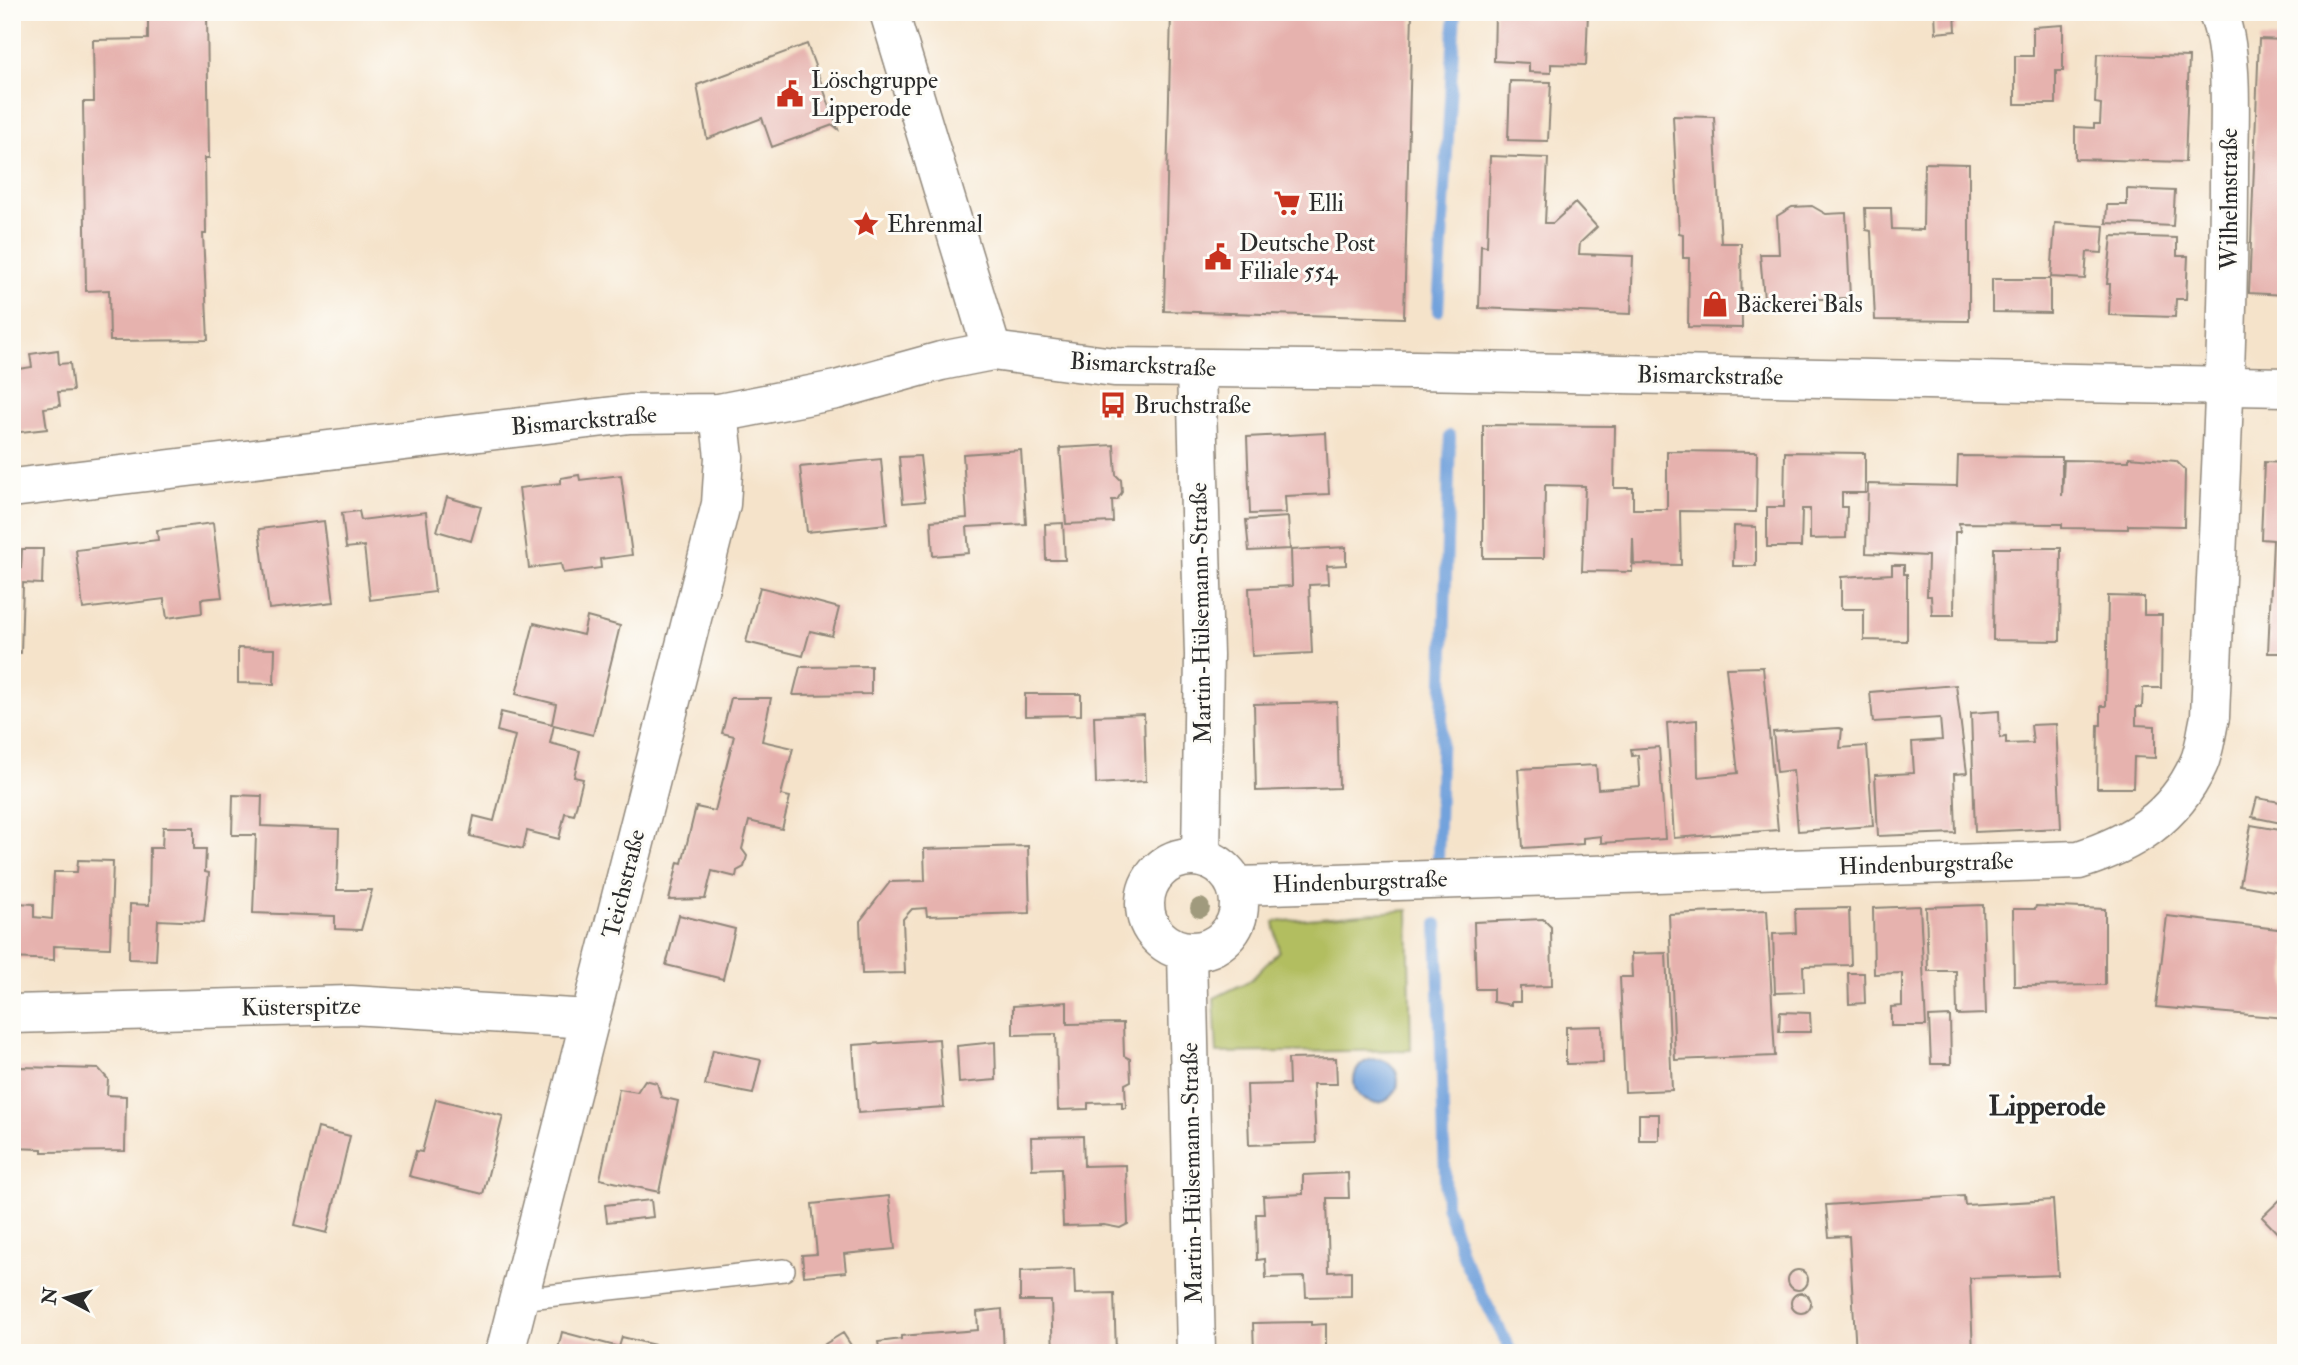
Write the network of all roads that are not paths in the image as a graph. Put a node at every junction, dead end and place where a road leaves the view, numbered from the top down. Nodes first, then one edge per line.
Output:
1 (889, 12) edge
2 (2217, 12) edge
3 (992, 351) junction
4 (1196, 369) junction
5 (2225, 387) junction
6 (2286, 387) edge
7 (719, 413) junction
8 (12, 488) edge
9 (1201, 857) junction
10 (1236, 886) junction
11 (1186, 952) junction
12 (12, 1014) edge
13 (590, 1019) junction
14 (784, 1270) dead end
15 (519, 1299) junction
16 (505, 1353) edge
17 (1196, 1353) edge

1 - 3 street
2 - 5 street, Wilhelmstraße
3 - 4 street, Bismarckstraße
3 - 7 street, Bismarckstraße
4 - 5 street, Bismarckstraße
4 - 9 street, Martin-Hülsemann-Straße
5 - 6 street, Bismarckstraße
5 - 10 street, Hindenburgstraße
7 - 8 street, Bismarckstraße
7 - 13 street, Teichstraße
9 - 10 street
9 - 11 street
10 - 11 street
11 - 17 street, Martin-Hülsemann-Straße
12 - 13 street, Küsterspitze
13 - 15 street, Teichstraße
14 - 15 lane
15 - 16 street, Teichstraße

